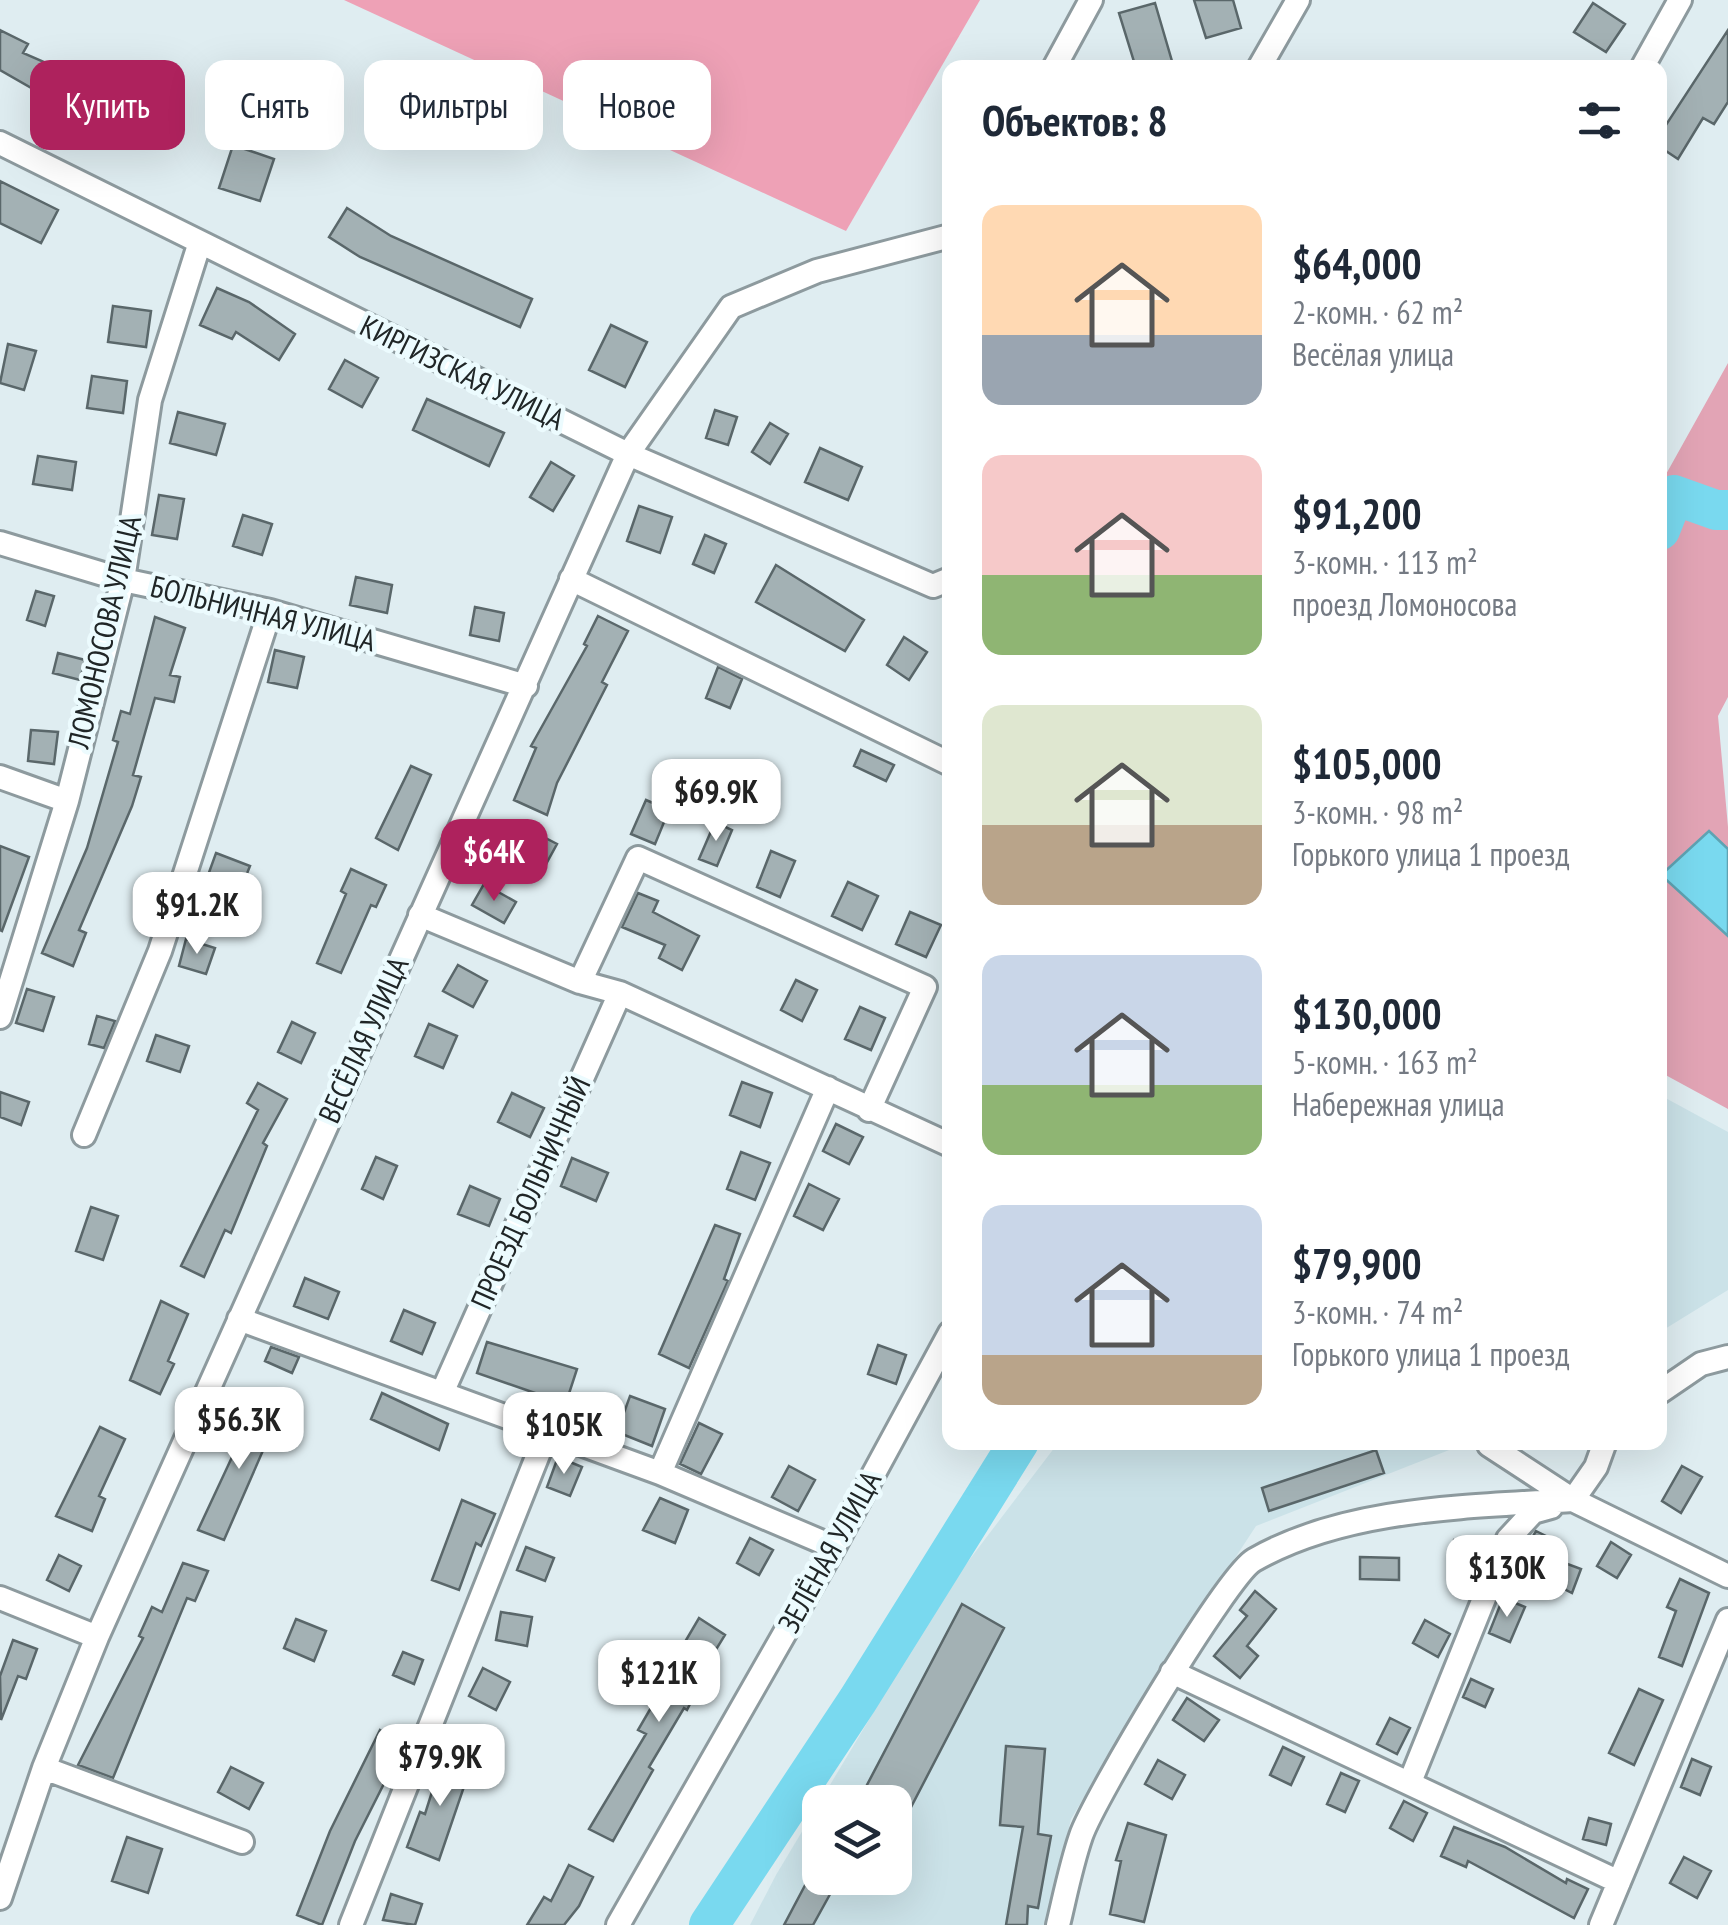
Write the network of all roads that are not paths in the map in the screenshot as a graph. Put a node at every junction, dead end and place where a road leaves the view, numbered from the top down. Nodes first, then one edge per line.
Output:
1 (1091, 0) edge
2 (1298, 0) edge
3 (1680, 0) edge
4 (1058, 60) edge
5 (1264, 60) edge
6 (1646, 60) edge
7 (0, 143) edge
8 (942, 238) edge
9 (199, 245) junction
10 (628, 454) junction
11 (0, 543) edge
12 (122, 580) junction
13 (571, 580) junction
14 (942, 582) edge
15 (270, 612) junction
16 (526, 686) junction
17 (942, 760) edge
18 (0, 777) edge
19 (67, 802) junction
20 (420, 914) junction
21 (580, 982) junction
22 (620, 993) junction
23 (0, 1017) edge
24 (828, 1088) junction
25 (869, 1110) junction
26 (84, 1134) dead end
27 (942, 1142) edge
28 (239, 1319) junction
29 (942, 1348) edge
30 (1728, 1358) edge
31 (1667, 1387) edge
32 (442, 1393) junction
33 (547, 1432) junction
34 (1497, 1450) edge
35 (1602, 1450) edge
36 (660, 1473) junction
37 (1573, 1500) junction
38 (834, 1547) junction
39 (1728, 1576) edge
40 (0, 1598) edge
41 (1728, 1620) edge
42 (97, 1637) junction
43 (1172, 1672) junction
44 (44, 1768) junction
45 (1410, 1782) junction
46 (242, 1842) dead end
47 (1619, 1882) junction
48 (0, 1898) edge
49 (351, 1925) edge
50 (618, 1925) edge
51 (1060, 1925) edge
52 (1602, 1925) edge

1 - 4 street
2 - 5 street
3 - 6 street
7 - 9 street, КИРГИЗСКАЯ УЛИЦА
8 - 10 street, ВЕСЁЛАЯ УЛИЦА
9 - 10 street, КИРГИЗСКАЯ УЛИЦА
9 - 12 street, ЛОМОНОСОВА УЛИЦА
10 - 13 street, ВЕСЁЛАЯ УЛИЦА
10 - 14 street, КИРГИЗСКАЯ УЛИЦА
11 - 12 street, БОЛЬНИЧНАЯ УЛИЦА
12 - 15 street, БОЛЬНИЧНАЯ УЛИЦА
12 - 19 street, ЛОМОНОСОВА УЛИЦА
13 - 16 street, ВЕСЁЛАЯ УЛИЦА
13 - 17 street
15 - 16 street, БОЛЬНИЧНАЯ УЛИЦА
15 - 26 street
16 - 20 street, ВЕСЁЛАЯ УЛИЦА
18 - 19 street
19 - 23 street, ЛОМОНОСОВА УЛИЦА
20 - 21 street
20 - 28 street, ВЕСЁЛАЯ УЛИЦА
21 - 22 street
21 - 25 street
22 - 24 street
22 - 32 street, ПРОЕЗД БОЛЬНИЧНЫЙ
24 - 25 street
24 - 36 street
25 - 27 street
28 - 32 street
28 - 42 street, ВЕСЁЛАЯ УЛИЦА
29 - 38 street, ЗЕЛЁНАЯ УЛИЦА
30 - 31 street
32 - 33 street
33 - 36 street
33 - 49 street
34 - 37 street
35 - 37 street
36 - 38 street
37 - 39 street
37 - 43 street
37 - 45 street
38 - 50 street, ЗЕЛЁНАЯ УЛИЦА
40 - 42 street
41 - 47 street
42 - 44 street, ВЕСЁЛАЯ УЛИЦА
43 - 45 street
43 - 51 street
44 - 46 street
44 - 48 street, ВЕСЁЛАЯ УЛИЦА
45 - 47 street
47 - 52 street

